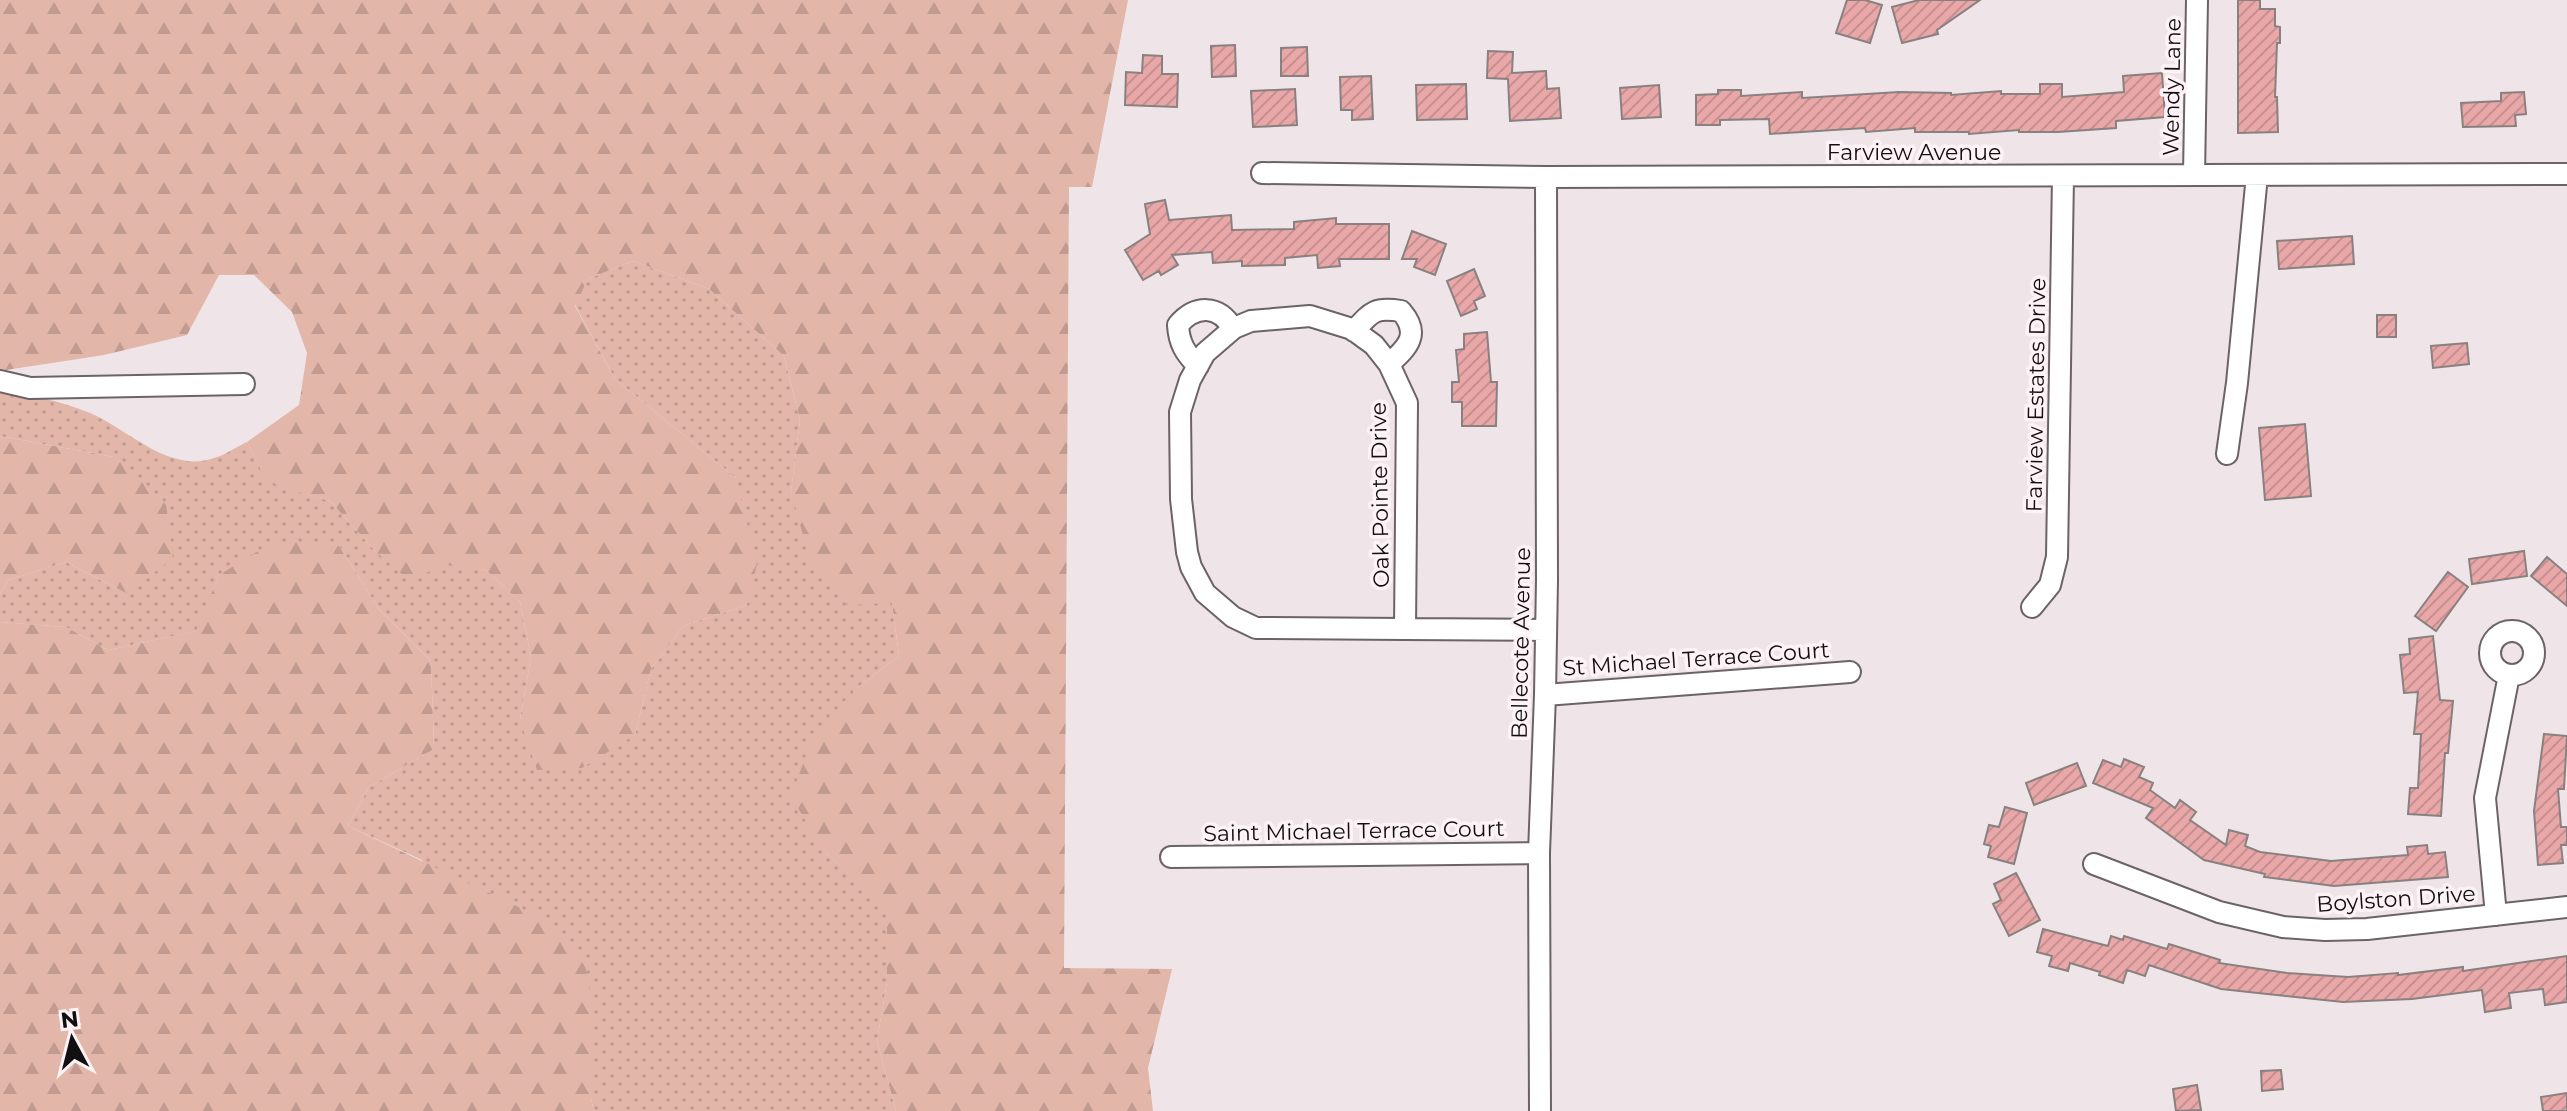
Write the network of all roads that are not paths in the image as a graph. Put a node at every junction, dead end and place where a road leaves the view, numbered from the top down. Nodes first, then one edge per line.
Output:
1 (2197, 0) edge
2 (1262, 173) dead end
3 (2567, 174) edge
4 (2194, 175) junction
5 (2257, 175) junction
6 (2063, 176) junction
7 (1546, 177) junction
8 (1233, 329) junction
9 (1354, 331) junction
10 (1389, 364) junction
11 (1198, 366) junction
12 (0, 381) edge
13 (244, 384) dead end
14 (2227, 454) dead end
15 (2032, 607) dead end
16 (1405, 629) junction
17 (1546, 630) junction
18 (1850, 672) dead end
19 (2509, 675) dead end
20 (1545, 695) junction
21 (1539, 853) junction
22 (1171, 857) dead end
23 (2094, 864) dead end
24 (2567, 907) edge
25 (2496, 915) junction
26 (1540, 1111) edge

1 - 4 street, Wendy Lane
2 - 7 street, Farview Avenue
3 - 5 street, Farview Avenue
4 - 5 street, Farview Avenue
4 - 6 street, Farview Avenue
5 - 14 street
6 - 7 street, Farview Avenue
6 - 15 street, Farview Estates Drive
7 - 17 street, Bellecote Avenue
8 - 9 street, Oak Pointe Drive
8 - 11 street, Oak Pointe Drive
8 - 11 street
9 - 10 street, Oak Pointe Drive
9 - 10 street
10 - 16 street, Oak Pointe Drive
11 - 16 street, Oak Pointe Drive
12 - 13 street
16 - 17 street, Oak Pointe Drive
17 - 20 street, Bellecote Avenue
18 - 20 street, St Michael Terrace Court
19 - 25 street
20 - 21 street, Bellecote Avenue
21 - 22 street, Saint Michael Terrace Court
21 - 26 street, Bellecote Avenue
23 - 25 street, Boylston Drive
24 - 25 street, Boylston Drive

